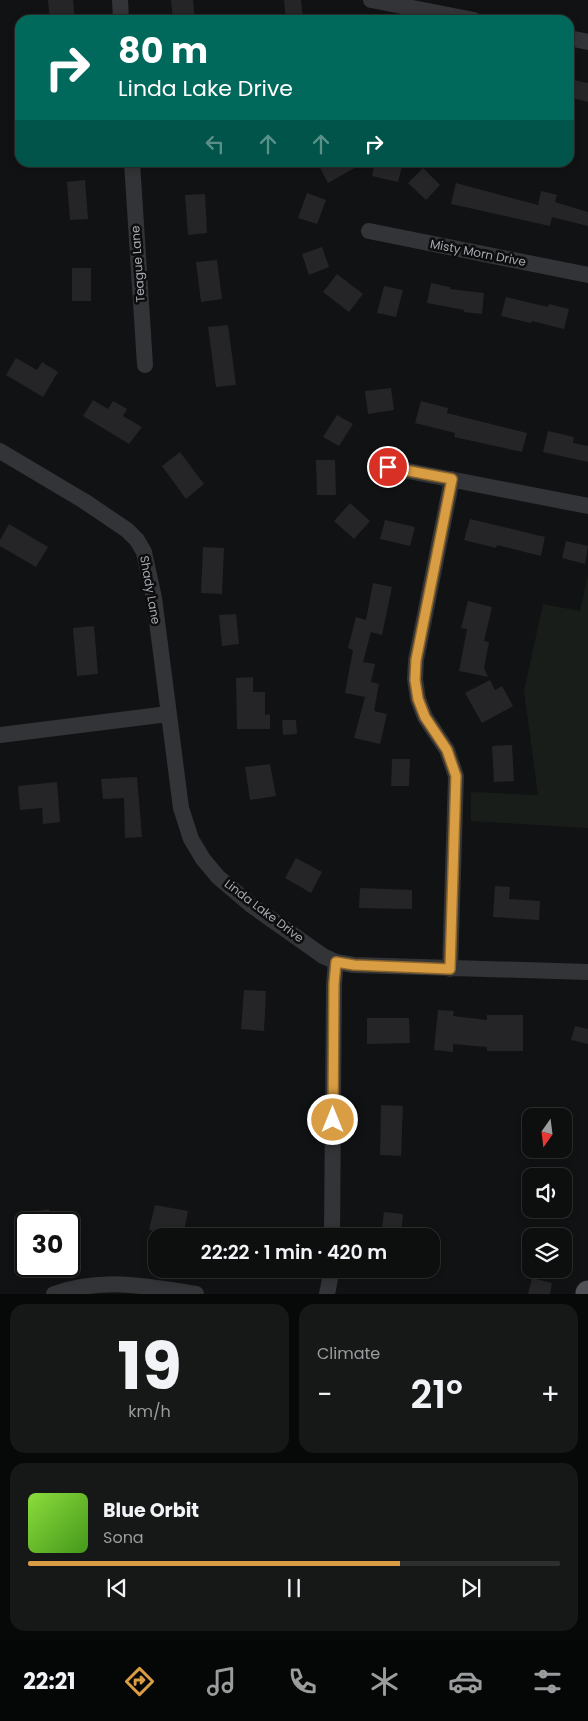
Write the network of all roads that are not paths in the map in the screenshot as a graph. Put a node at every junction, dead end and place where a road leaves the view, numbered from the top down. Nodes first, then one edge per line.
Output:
1 (120, 0) edge
2 (371, 0) edge
3 (121, 15) edge
4 (448, 15) edge
5 (574, 39) edge
6 (588, 42) edge
7 (132, 167) edge
8 (369, 231) dead end
9 (588, 275) edge
10 (145, 365) dead end
11 (0, 451) edge
12 (388, 467) dead end
13 (452, 479) junction
14 (588, 506) edge
15 (168, 714) junction
16 (0, 736) edge
17 (336, 962) junction
18 (450, 969) junction
19 (588, 972) edge
20 (332, 1228) edge
21 (330, 1278) edge
22 (54, 1294) edge
23 (196, 1294) edge
24 (327, 1294) edge

1 - 3 street
2 - 4 street
5 - 6 street
7 - 10 street, Teague Lane
8 - 9 street, Misty Morn Drive
11 - 15 street, Shady Lane
12 - 13 street
13 - 14 street
13 - 18 street
15 - 16 street
15 - 17 street, Linda Lake Drive
17 - 18 street, Linda Lake Drive
17 - 20 street
18 - 19 street, Linda Lake Drive
21 - 24 street
22 - 23 street

